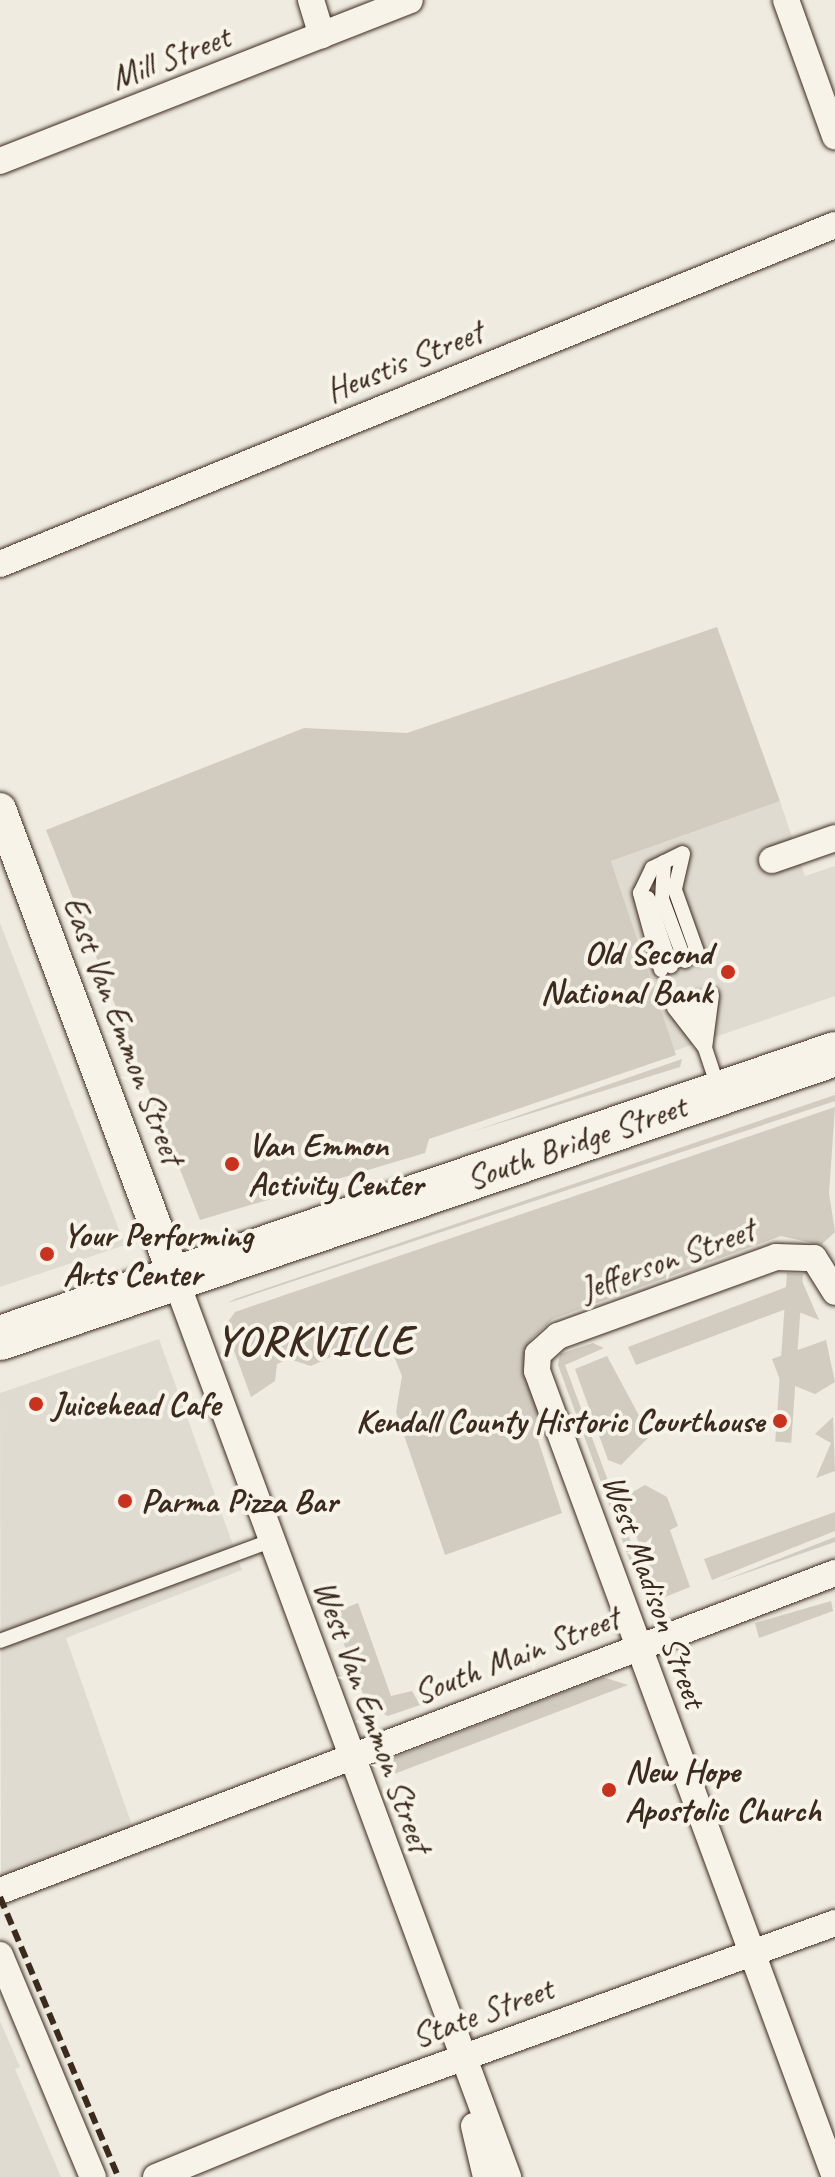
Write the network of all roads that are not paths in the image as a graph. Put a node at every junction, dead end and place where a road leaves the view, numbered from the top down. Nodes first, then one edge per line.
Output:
1 (311, 0) edge
2 (410, 0) edge
3 (786, 0) edge
4 (322, 35) junction
5 (835, 136) edge
6 (0, 161) edge
7 (835, 225) edge
8 (0, 564) edge
9 (0, 809) edge
10 (835, 838) edge
11 (772, 860) dead end
12 (664, 862) junction
13 (679, 963) junction
14 (705, 1048) junction
15 (835, 1054) edge
16 (720, 1093) junction
17 (175, 1278) junction
18 (835, 1292) edge
19 (0, 1338) edge
20 (546, 1344) joint
21 (270, 1541) junction
22 (835, 1573) edge
23 (0, 1641) edge
24 (637, 1646) junction
25 (353, 1756) junction
26 (0, 1891) edge
27 (835, 1923) edge
28 (752, 1953) junction
29 (0, 1955) edge
30 (461, 2059) junction
31 (471, 2091) junction
32 (93, 2177) edge
33 (156, 2177) edge
34 (486, 2177) edge
35 (508, 2177) edge
36 (835, 2177) edge

1 - 4 street
2 - 4 street, Mill Street
3 - 5 street
4 - 6 street, Mill Street
7 - 8 street, Heustis Street
9 - 17 street, East Van Emmon Street
10 - 11 street
12 - 13 lane
12 - 13 lane
12 - 13 lane
14 - 14 lane
14 - 16 lane
15 - 16 highway, South Bridge Street
16 - 17 highway, South Bridge Street
17 - 19 highway, South Bridge Street
17 - 21 street, West Van Emmon Street
18 - 20 street, Jefferson Street
20 - 24 street, West Madison Street
21 - 23 lane
21 - 25 street, West Van Emmon Street
22 - 24 street, South Main Street
24 - 25 street, South Main Street
24 - 28 street, West Madison Street
25 - 26 street, South Main Street
25 - 30 street, West Van Emmon Street
27 - 28 street, State Street
28 - 30 street, State Street
28 - 36 street, West Madison Street
29 - 32 street
30 - 31 street, West Van Emmon Street
30 - 33 street, State Street
31 - 34 street
31 - 35 street, West Van Emmon Street

